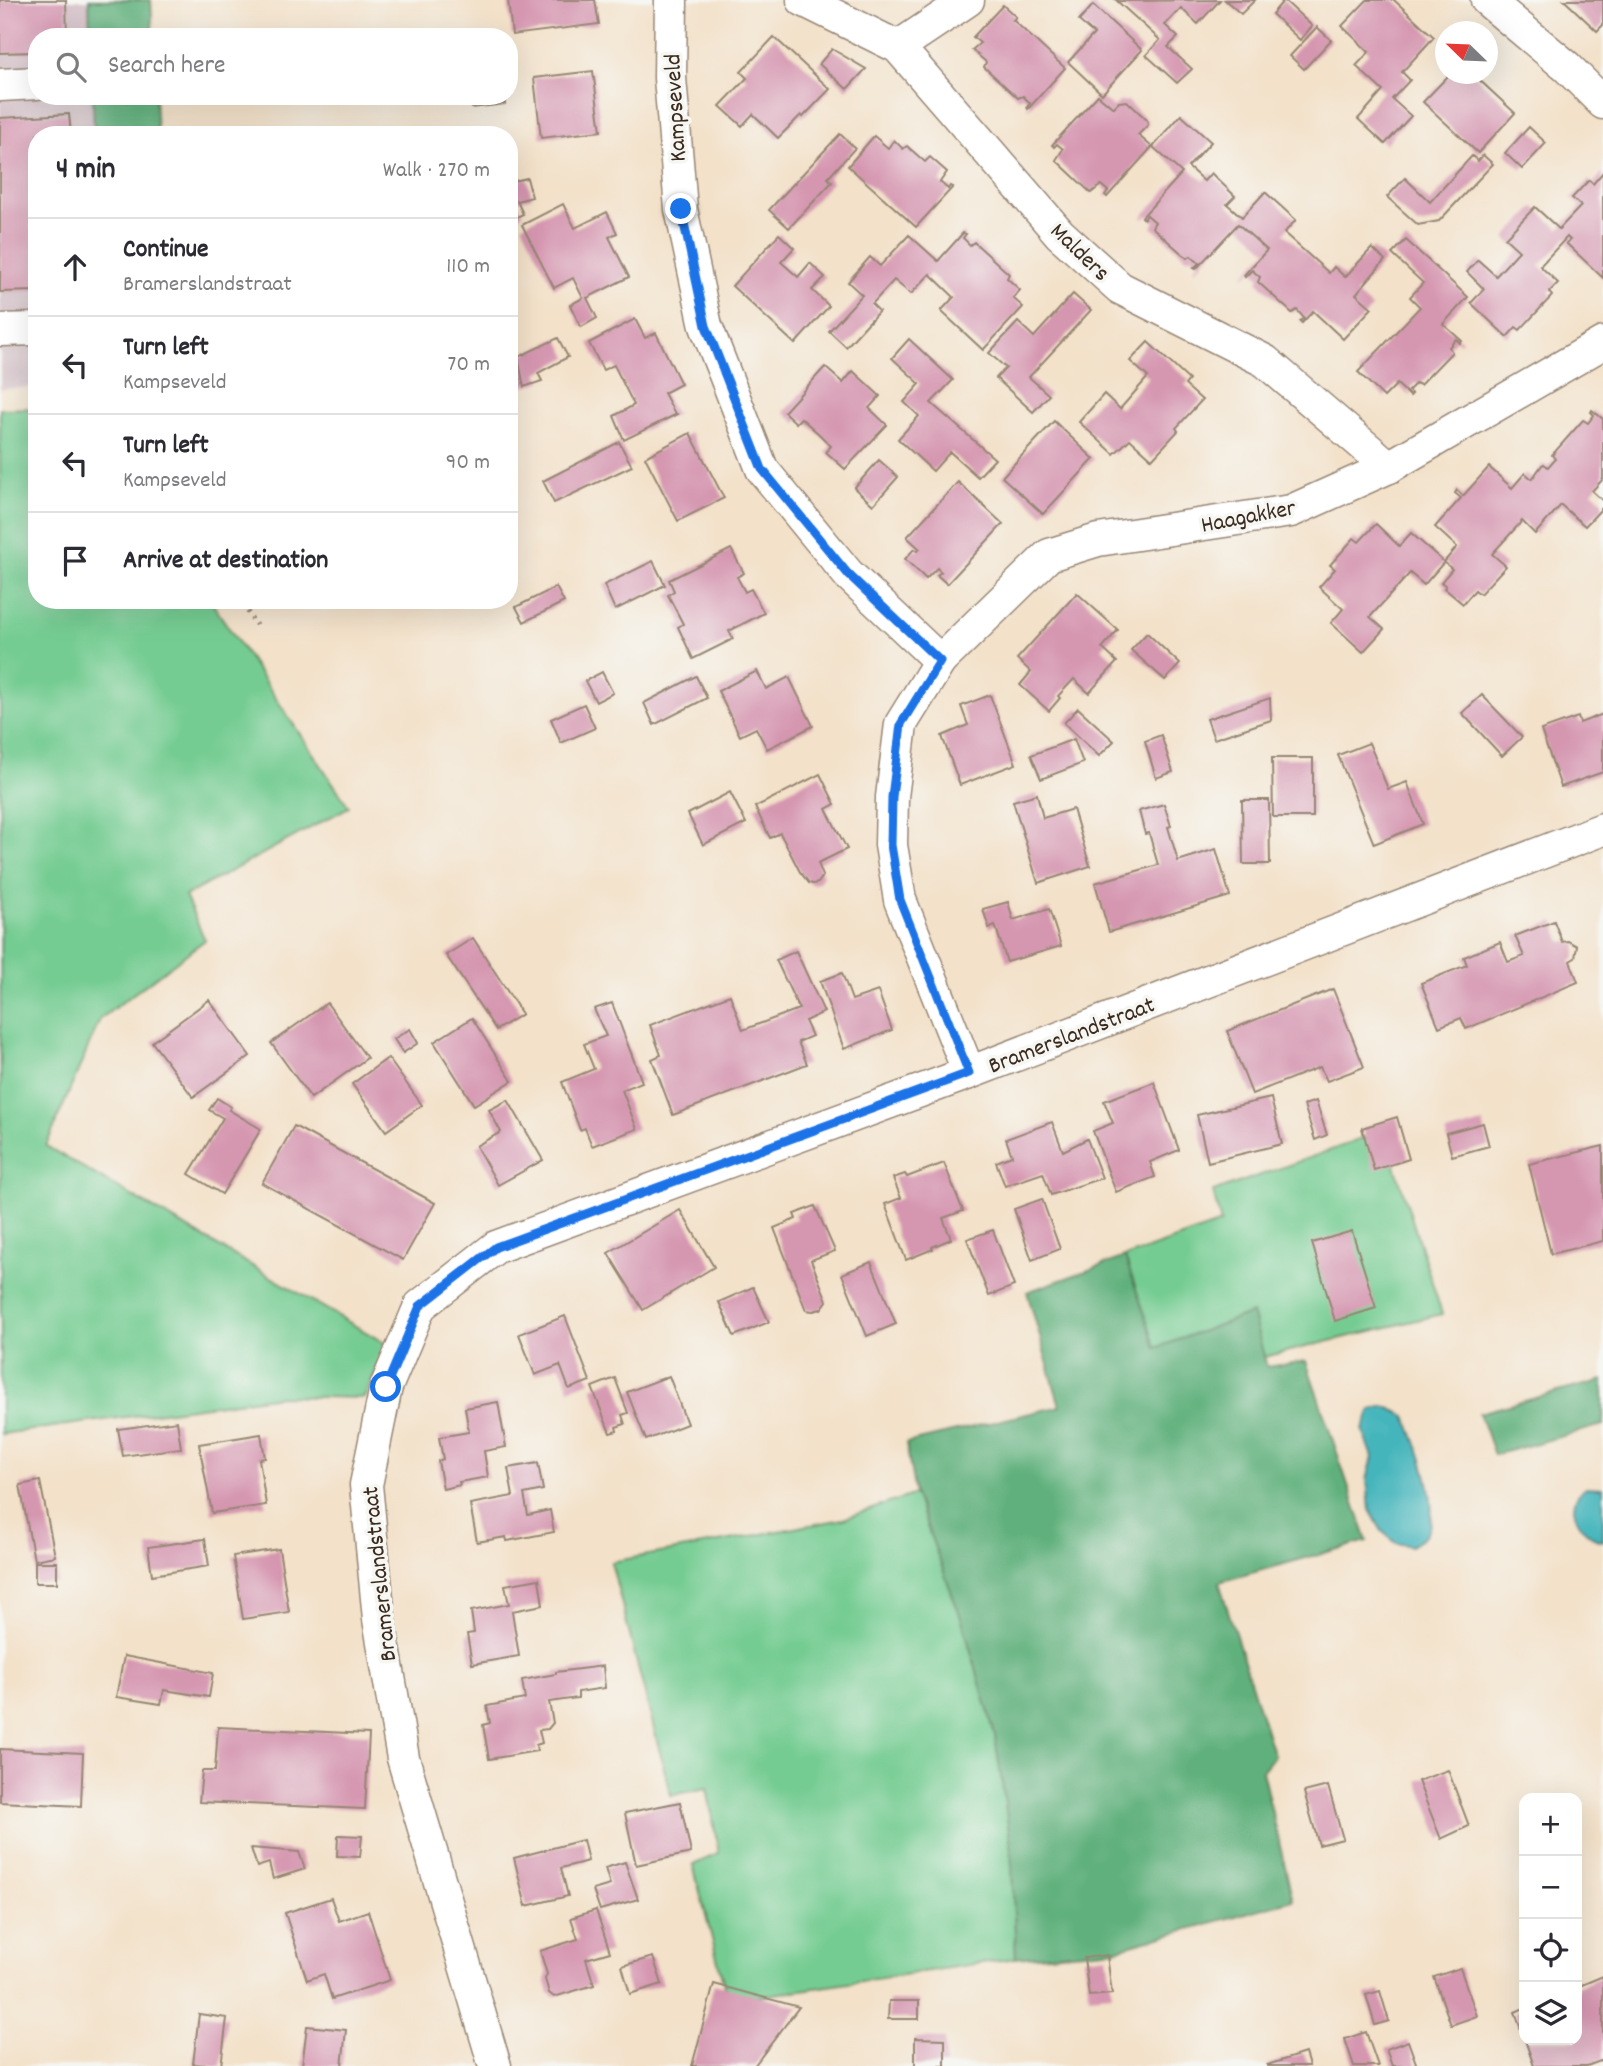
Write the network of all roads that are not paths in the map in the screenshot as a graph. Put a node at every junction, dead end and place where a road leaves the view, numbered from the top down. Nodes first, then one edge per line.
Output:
1 (671, 0) edge
2 (803, 0) edge
3 (968, 0) edge
4 (1487, 0) edge
5 (898, 47) junction
6 (28, 83) edge
7 (0, 85) edge
8 (1603, 103) edge
9 (28, 328) edge
10 (0, 330) edge
11 (1603, 343) edge
12 (1389, 467) junction
13 (940, 661) junction
14 (1603, 829) edge
15 (969, 1073) junction
16 (495, 2066) edge

1 - 13 street, Kampseveld
2 - 5 street, Malders
3 - 5 street
4 - 8 street
5 - 12 street, Malders
6 - 7 street
9 - 10 street
11 - 12 street, Haagakker
12 - 13 street, Haagakker
13 - 15 street
14 - 15 street, Bramerslandstraat
15 - 16 street, Bramerslandstraat

